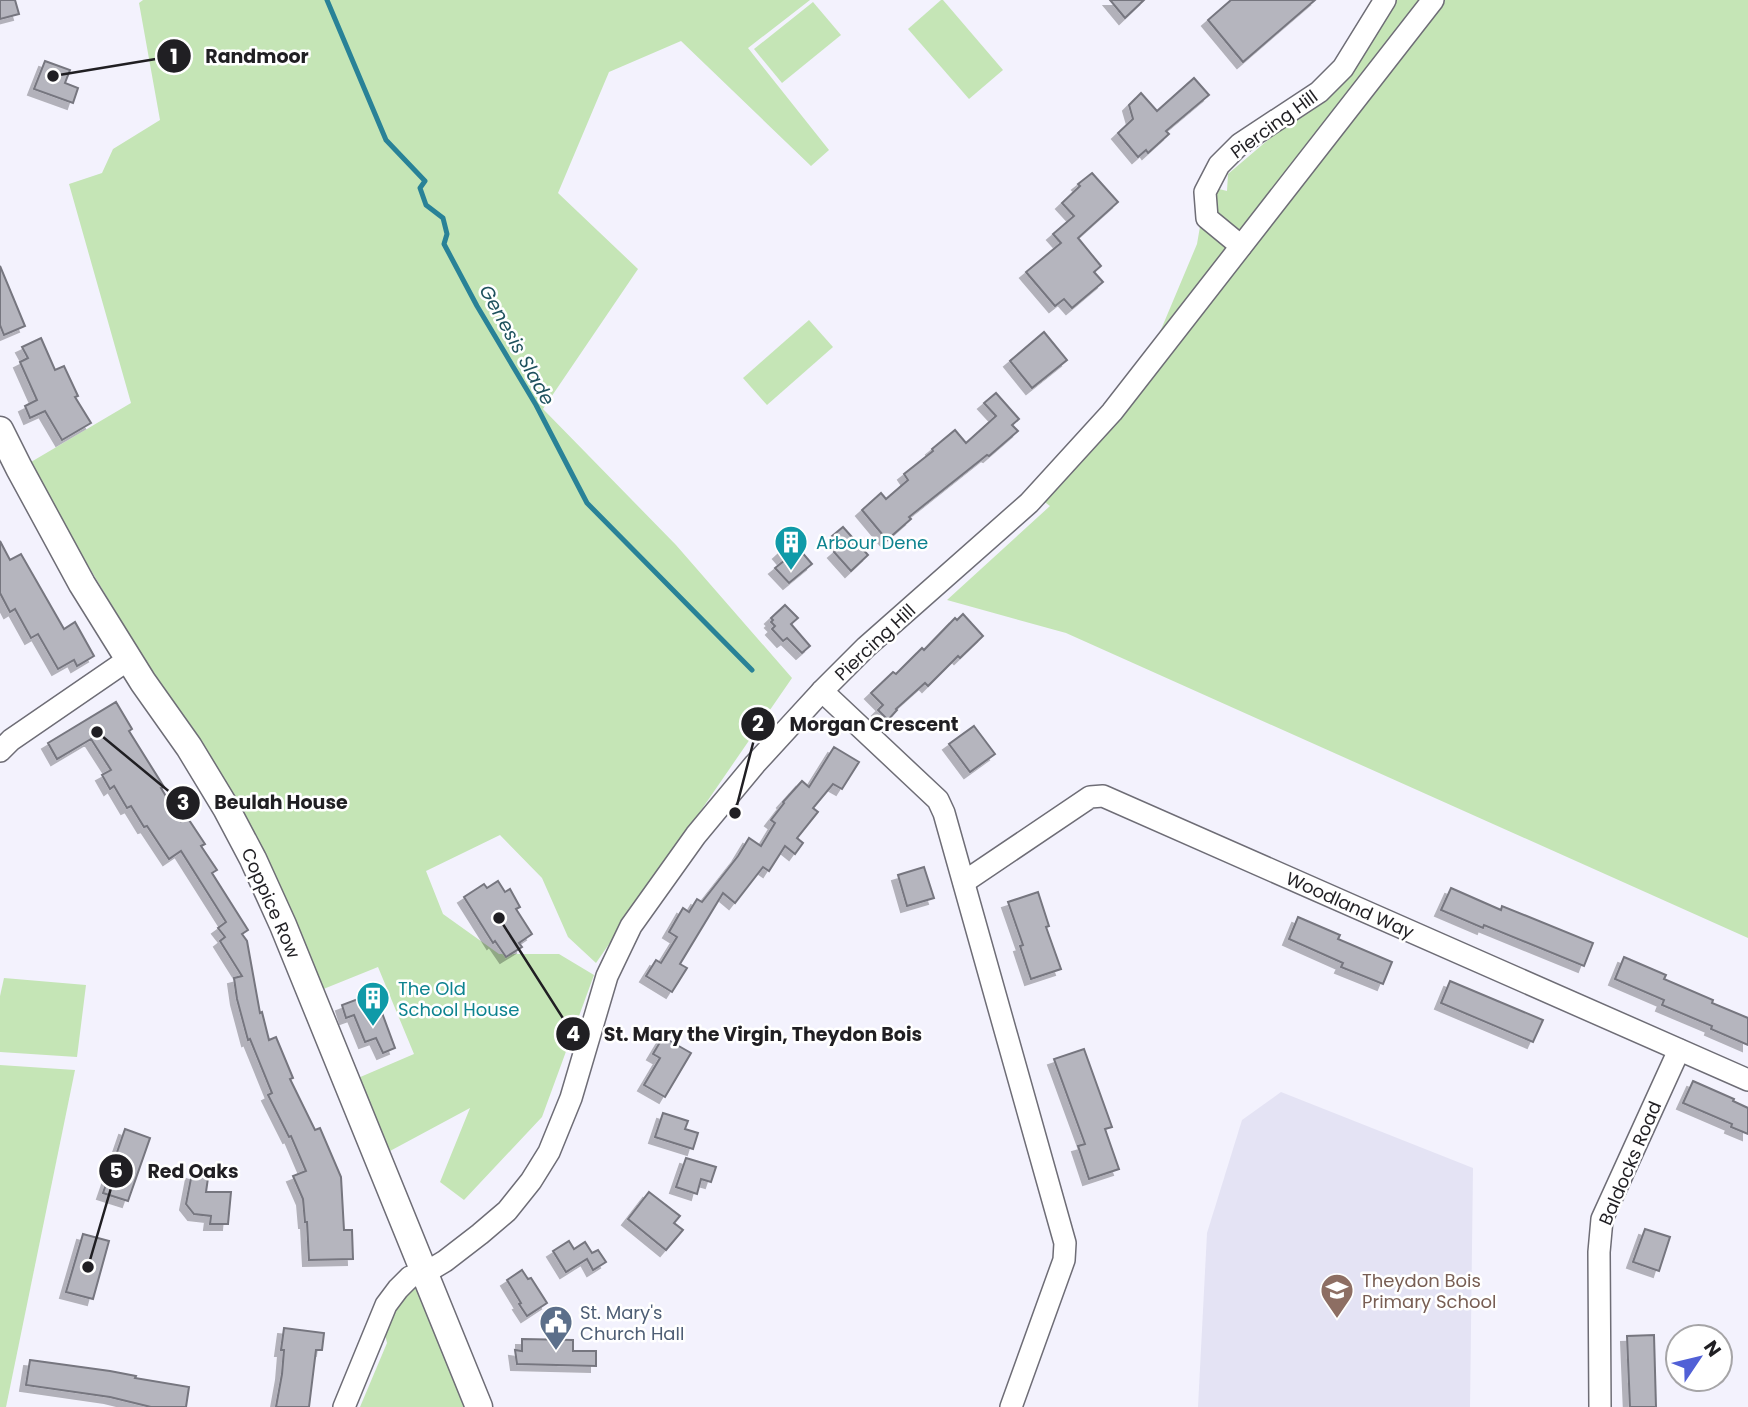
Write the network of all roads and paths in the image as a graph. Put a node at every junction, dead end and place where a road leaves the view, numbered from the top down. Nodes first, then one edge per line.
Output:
1 (1385, 0) edge
2 (1433, 0) edge
3 (1241, 246) junction
4 (0, 430) edge
5 (129, 659) junction
6 (822, 691) junction
7 (0, 751) edge
8 (964, 882) junction
9 (1679, 1050) junction
10 (1748, 1080) edge
11 (425, 1273) junction
12 (344, 1407) edge
13 (479, 1407) edge
14 (1011, 1407) edge
15 (1600, 1407) edge

1 - 3 street, Piercing Hill
2 - 3 street, Piercing Hill
3 - 6 street, Piercing Hill
4 - 5 main road, Coppice Row
5 - 7 street
5 - 11 main road, Coppice Row
6 - 8 street
6 - 11 street, Piercing Hill
8 - 9 street, Woodland Way
8 - 14 street
9 - 10 street, Woodland Way
9 - 15 street, Baldocks Road
11 - 12 street, Piercing Hill
11 - 13 main road, Coppice Row

